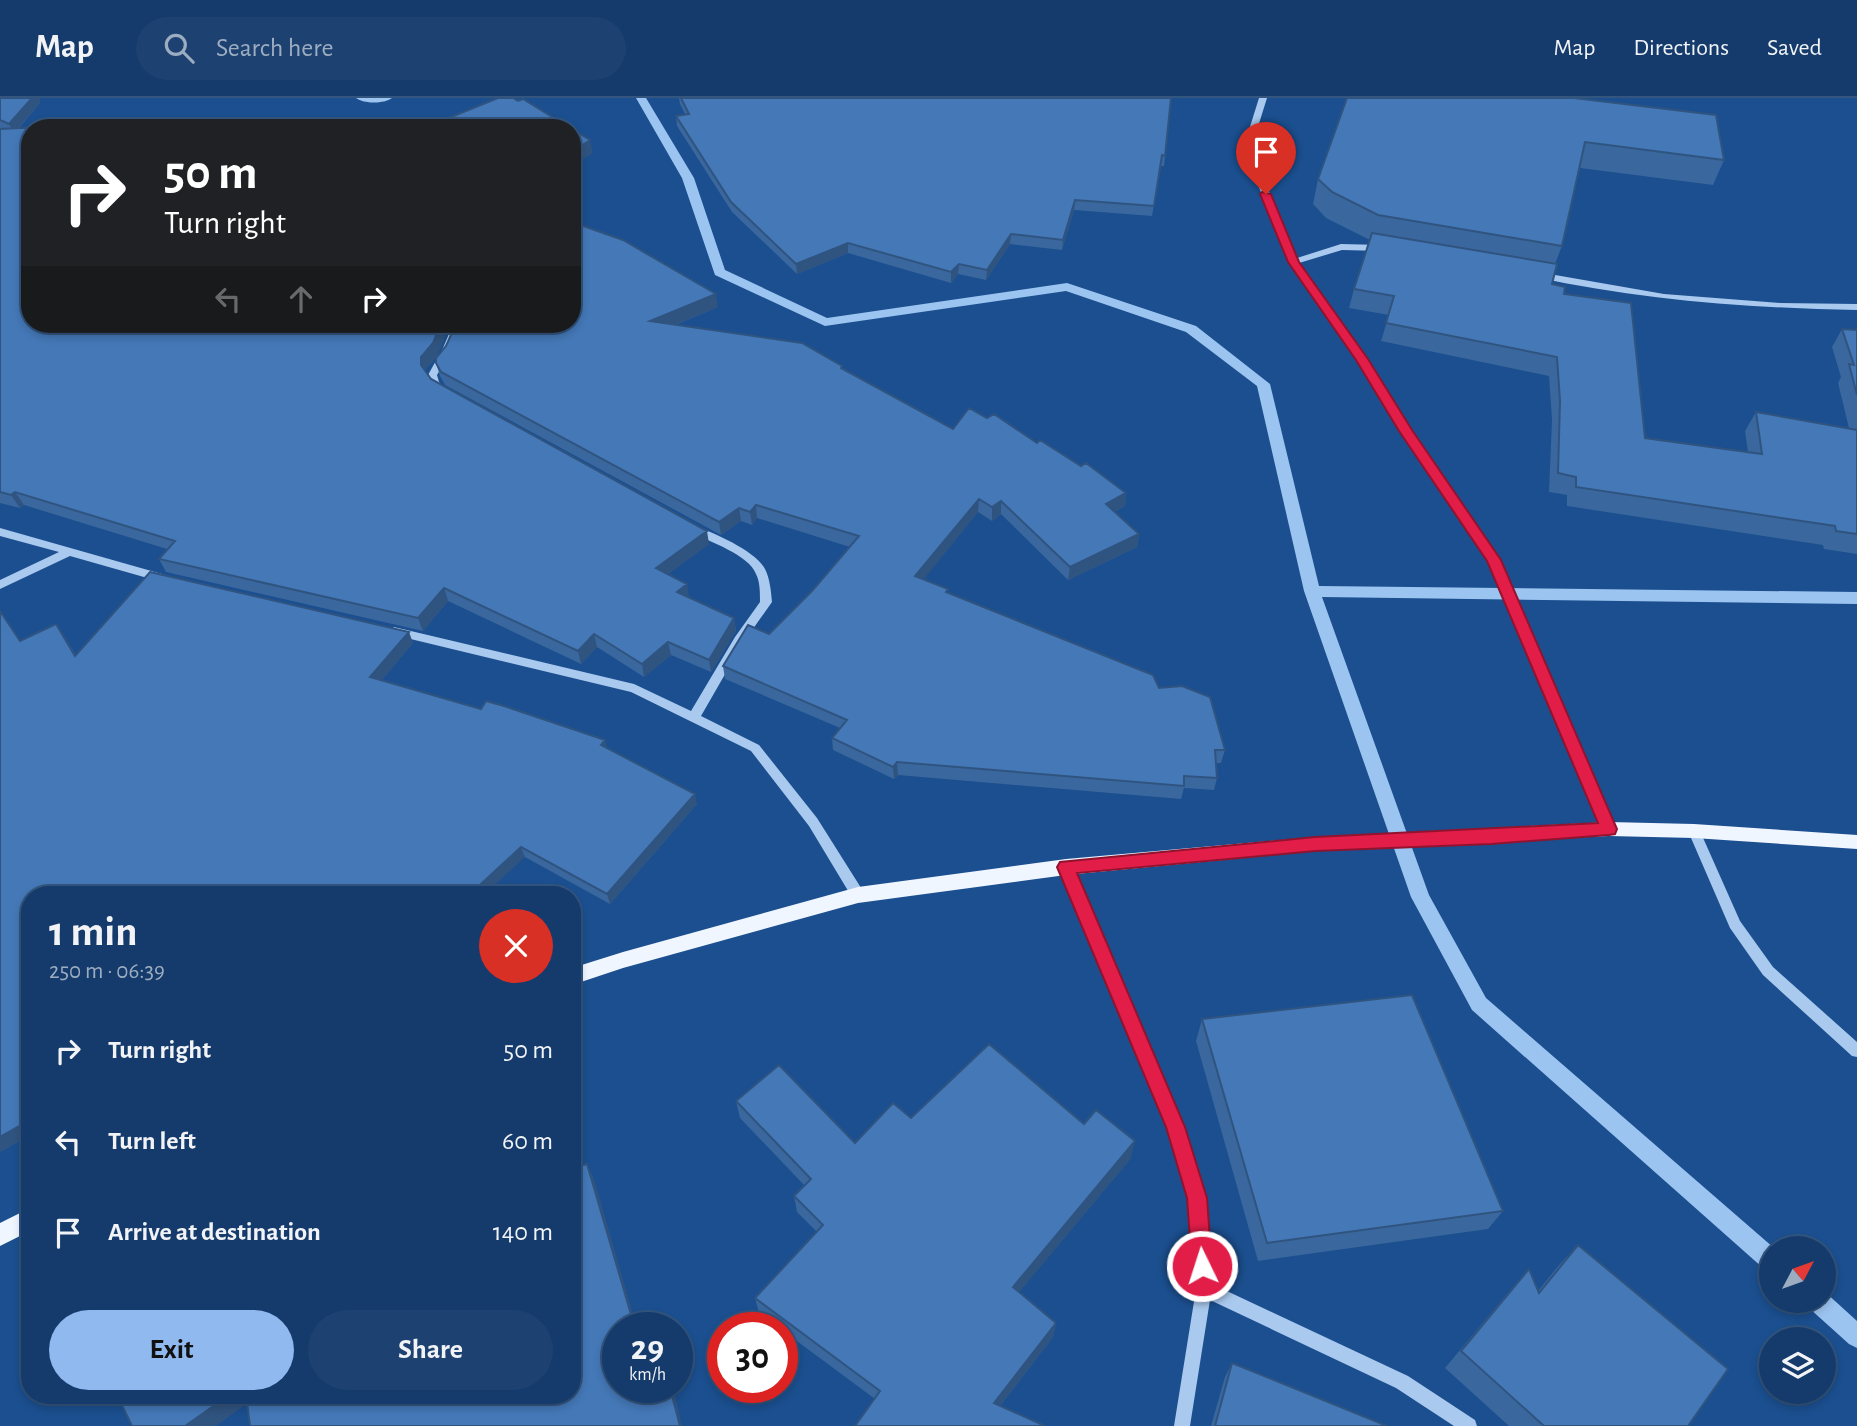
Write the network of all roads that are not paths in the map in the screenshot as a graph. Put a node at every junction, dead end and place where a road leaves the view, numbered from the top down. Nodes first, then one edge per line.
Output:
1 (1263, 98) edge
2 (1392, 250) edge
3 (1294, 262) junction
4 (1533, 274) edge
5 (1857, 307) edge
6 (454, 333) edge
7 (462, 402) edge
8 (684, 523) edge
9 (0, 532) edge
10 (69, 552) junction
11 (181, 584) edge
12 (0, 585) edge
13 (383, 629) edge
14 (694, 717) junction
15 (1609, 829) junction
16 (1693, 831) junction
17 (1857, 842) edge
18 (1066, 867) junction
19 (858, 895) junction
20 (581, 975) edge
21 (1857, 1051) edge
22 (21, 1224) edge
23 (0, 1235) edge
24 (1204, 1289) junction
25 (1182, 1426) edge
26 (1469, 1426) edge

1 - 3 street
2 - 3 street
3 - 15 street
4 - 5 street
6 - 7 street
8 - 14 street
9 - 10 street
10 - 11 street
10 - 12 street
13 - 14 street
14 - 19 street
15 - 16 main road
15 - 18 main road
16 - 17 main road
16 - 21 street
18 - 19 main road
18 - 24 street
19 - 20 main road
22 - 23 main road
24 - 25 street
24 - 26 street

